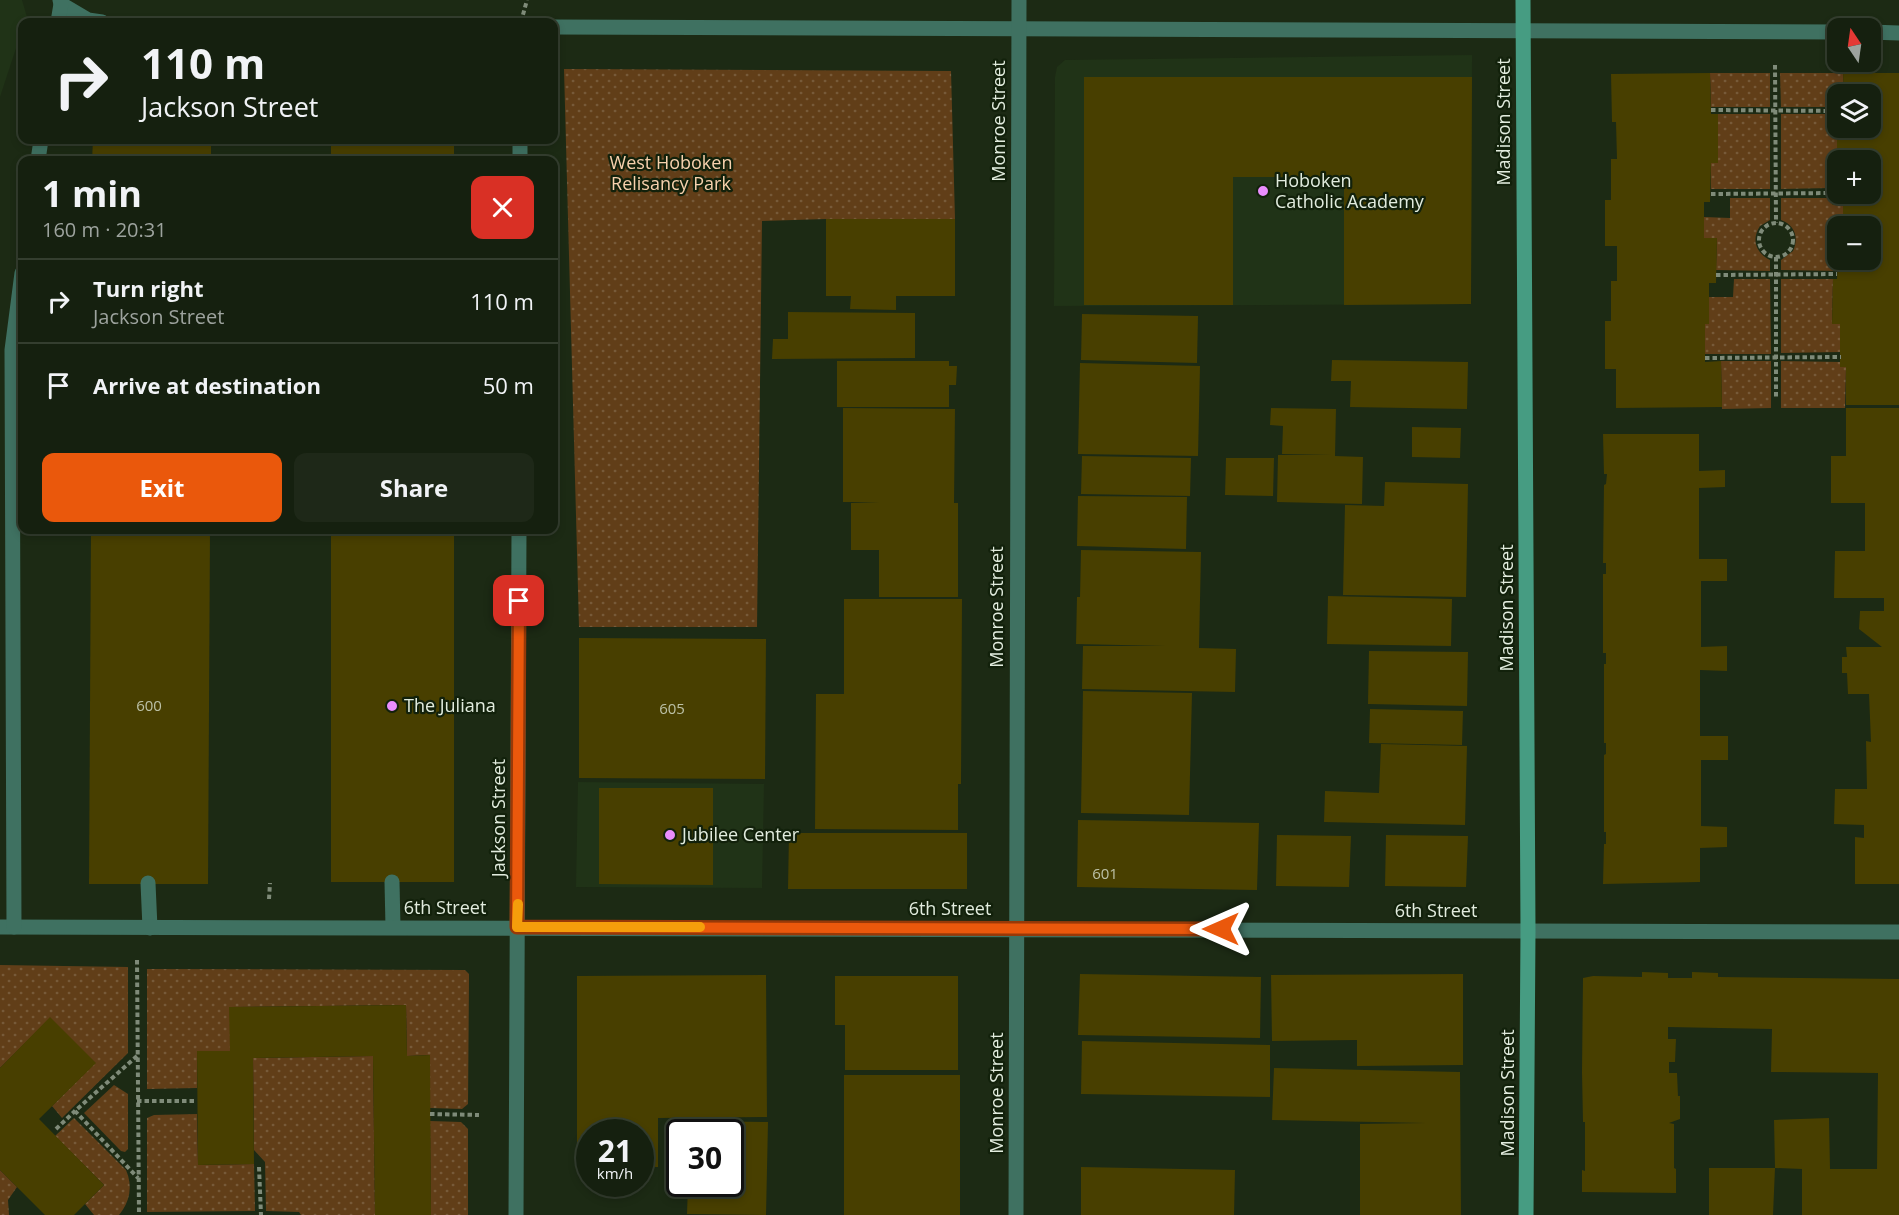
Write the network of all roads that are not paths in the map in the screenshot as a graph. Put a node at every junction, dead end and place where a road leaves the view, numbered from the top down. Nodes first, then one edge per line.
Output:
1 (1019, 0) edge
2 (1523, 0) edge
3 (61, 2) edge
4 (59, 18) edge
5 (85, 18) edge
6 (558, 27) edge
7 (1019, 29) junction
8 (1523, 31) junction
9 (1827, 32) edge
10 (1881, 33) edge
11 (1899, 33) edge
12 (18, 304) edge
13 (519, 534) edge
14 (392, 882) dead end
15 (148, 883) dead end
16 (7, 927) edge
17 (393, 927) junction
18 (517, 927) junction
19 (150, 928) junction
20 (1016, 928) junction
21 (1528, 931) junction
22 (1899, 932) edge
23 (516, 1215) edge
24 (1016, 1215) edge
25 (1526, 1215) edge

1 - 7 street, Monroe Street
2 - 8 street, Madison Street
3 - 4 street
3 - 5 street
6 - 7 street
7 - 8 street
7 - 20 street, Monroe Street
8 - 9 street
8 - 21 street, Madison Street
10 - 11 street
12 - 16 street
13 - 18 street, Jackson Street
14 - 17 street
15 - 19 street
16 - 19 street, 6th Street
17 - 18 street, 6th Street
17 - 19 street, 6th Street
18 - 20 street, 6th Street
18 - 23 street, Jackson Street
20 - 21 street, 6th Street
20 - 24 street, Monroe Street
21 - 22 street, 6th Street
21 - 25 street, Madison Street

